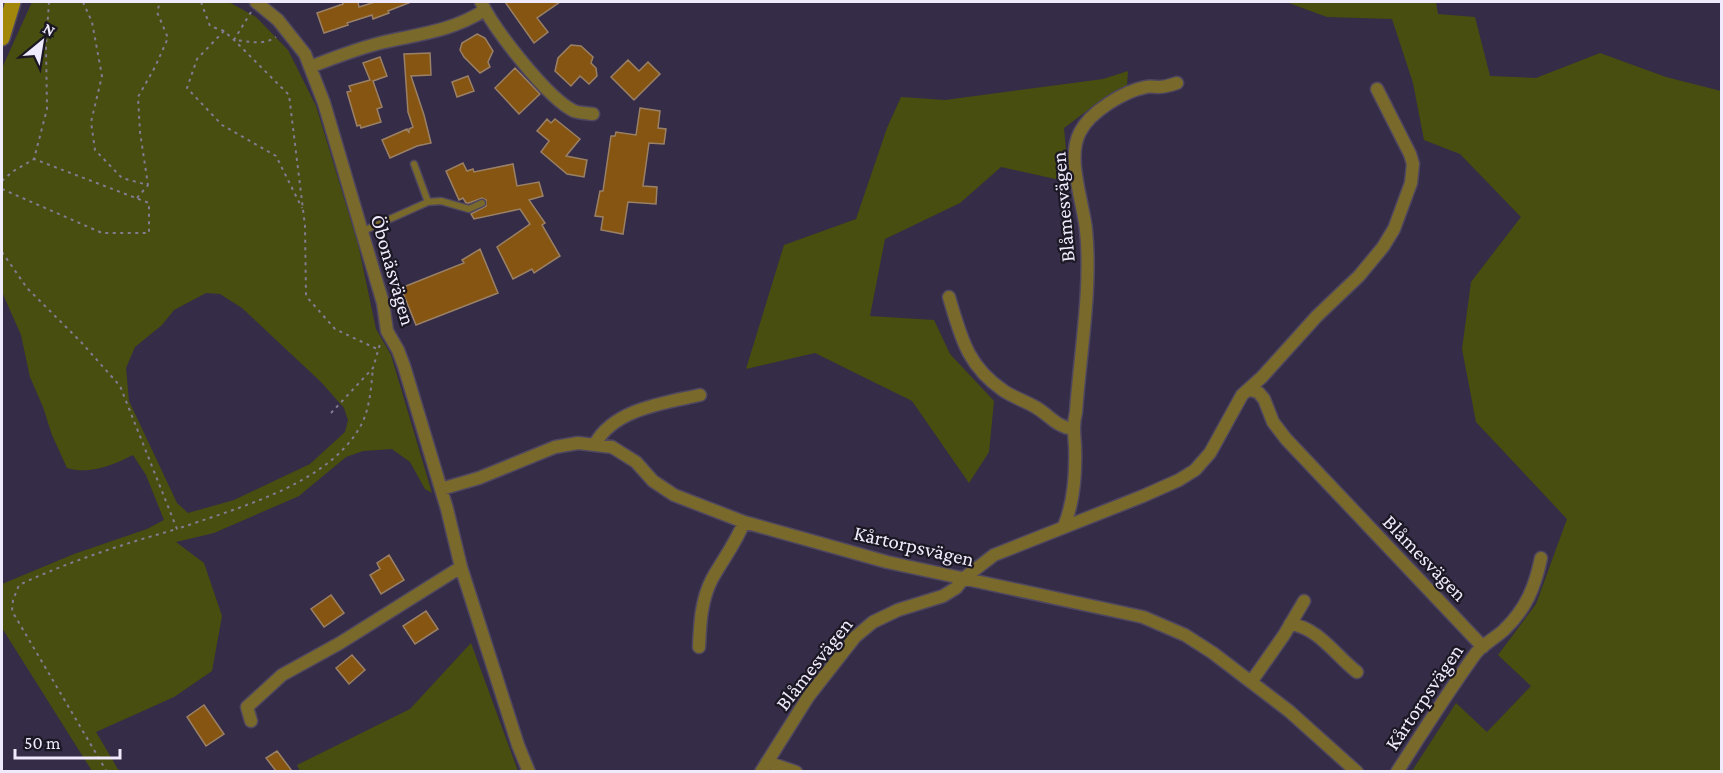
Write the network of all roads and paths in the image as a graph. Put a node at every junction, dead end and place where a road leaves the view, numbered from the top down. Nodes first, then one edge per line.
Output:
1 (13, 2) edge
2 (49, 2) edge
3 (83, 2) edge
4 (160, 2) edge
5 (201, 2) edge
6 (255, 5) edge
7 (483, 6) edge
8 (284, 28) junction
9 (224, 31) junction
10 (2, 38) edge
11 (234, 40) junction
12 (310, 67) junction
13 (1177, 83) dead end
14 (1377, 89) dead end
15 (592, 114) dead end
16 (34, 159) junction
17 (414, 164) dead end
18 (2, 181) edge
19 (148, 185) junction
20 (2, 189) edge
21 (137, 198) junction
22 (428, 202) junction
23 (482, 203) dead end
24 (304, 211) junction
25 (363, 231) junction
26 (2, 252) edge
27 (949, 297) dead end
28 (387, 330) junction
29 (377, 349) junction
30 (374, 368) junction
31 (1248, 390) junction
32 (700, 395) dead end
33 (331, 413) dead end
34 (1072, 429) junction
35 (595, 444) junction
36 (441, 489) junction
37 (744, 522) junction
38 (1064, 526) junction
39 (177, 529) junction
40 (1541, 558) dead end
41 (461, 567) junction
42 (964, 578) junction
43 (1304, 601) dead end
44 (1290, 624) junction
45 (699, 647) dead end
46 (1483, 647) junction
47 (1357, 672) dead end
48 (1251, 682) junction
49 (251, 721) dead end
50 (764, 767) edge
51 (106, 771) edge
52 (529, 771) edge
53 (796, 771) edge
54 (1357, 771) edge
55 (1397, 771) edge

1 - 10 main road
2 - 16 path
3 - 19 path
4 - 19 path
5 - 9 path
6 - 8 street, Öbonäsvägen
6 - 11 path
7 - 12 street
7 - 15 street
8 - 11 path
8 - 12 street, Öbonäsvägen
9 - 11 path
9 - 24 path
11 - 24 path
12 - 25 street, Öbonäsvägen
13 - 34 street, Blåmesvägen
14 - 31 street, Blåmesvägen
16 - 18 path
16 - 21 path
17 - 22 lane
19 - 21 path
20 - 21 path
22 - 23 lane
22 - 25 lane
24 - 29 path
25 - 28 street, Öbonäsvägen
26 - 39 path
27 - 34 street
28 - 29 path
28 - 36 street, Öbonäsvägen
29 - 30 path
30 - 33 path
30 - 39 path
31 - 38 street, Blåmesvägen
31 - 46 street, Blåmesvägen
32 - 35 street
34 - 38 street, Blåmesvägen
35 - 36 street, Kårtorpsvägen
35 - 37 street, Kårtorpsvägen
36 - 41 street, Öbonäsvägen
37 - 42 street, Kårtorpsvägen
37 - 45 street
38 - 42 street, Blåmesvägen
39 - 51 path
40 - 46 street, Kårtorpsvägen
41 - 49 street
41 - 52 street, Öbonäsvägen
42 - 48 street, Kårtorpsvägen
42 - 50 street, Blåmesvägen
43 - 44 street
44 - 47 street
44 - 48 street
46 - 55 street, Kårtorpsvägen
48 - 54 street, Kårtorpsvägen
50 - 53 street, Blåmesvägen

